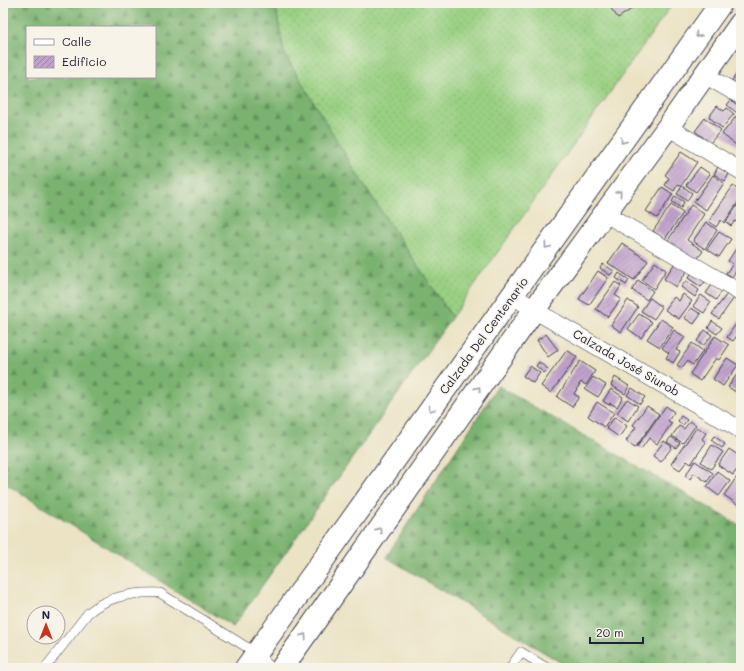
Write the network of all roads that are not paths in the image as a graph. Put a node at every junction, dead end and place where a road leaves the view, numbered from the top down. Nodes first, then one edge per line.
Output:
1 (721, 3) edge
2 (741, 24) edge
3 (705, 75) junction
4 (741, 96) edge
5 (668, 127) junction
6 (741, 171) edge
7 (604, 212) junction
8 (741, 293) edge
9 (513, 295) junction
10 (534, 310) junction
11 (741, 430) edge
12 (251, 660) edge
13 (45, 668) edge
14 (272, 668) edge
15 (282, 668) edge
16 (510, 668) edge
17 (547, 668) edge

1 -> 9 main road, Calzada Del Centenario
2 - 3 main road, Calzada Del Centenario
3 - 4 street
3 - 5 main road, Calzada Del Centenario
5 - 6 street
7 -> 5 main road, Calzada Del Centenario
7 - 8 street
7 - 10 main road, Calzada Del Centenario
9 - 10 street, Calzada José Siurob
9 -> 12 main road, Calzada Del Centenario
10 - 11 street, Calzada José Siurob
15 -> 10 main road, Calzada Del Centenario
12 - 13 lane
12 - 14 lane
16 - 17 lane

